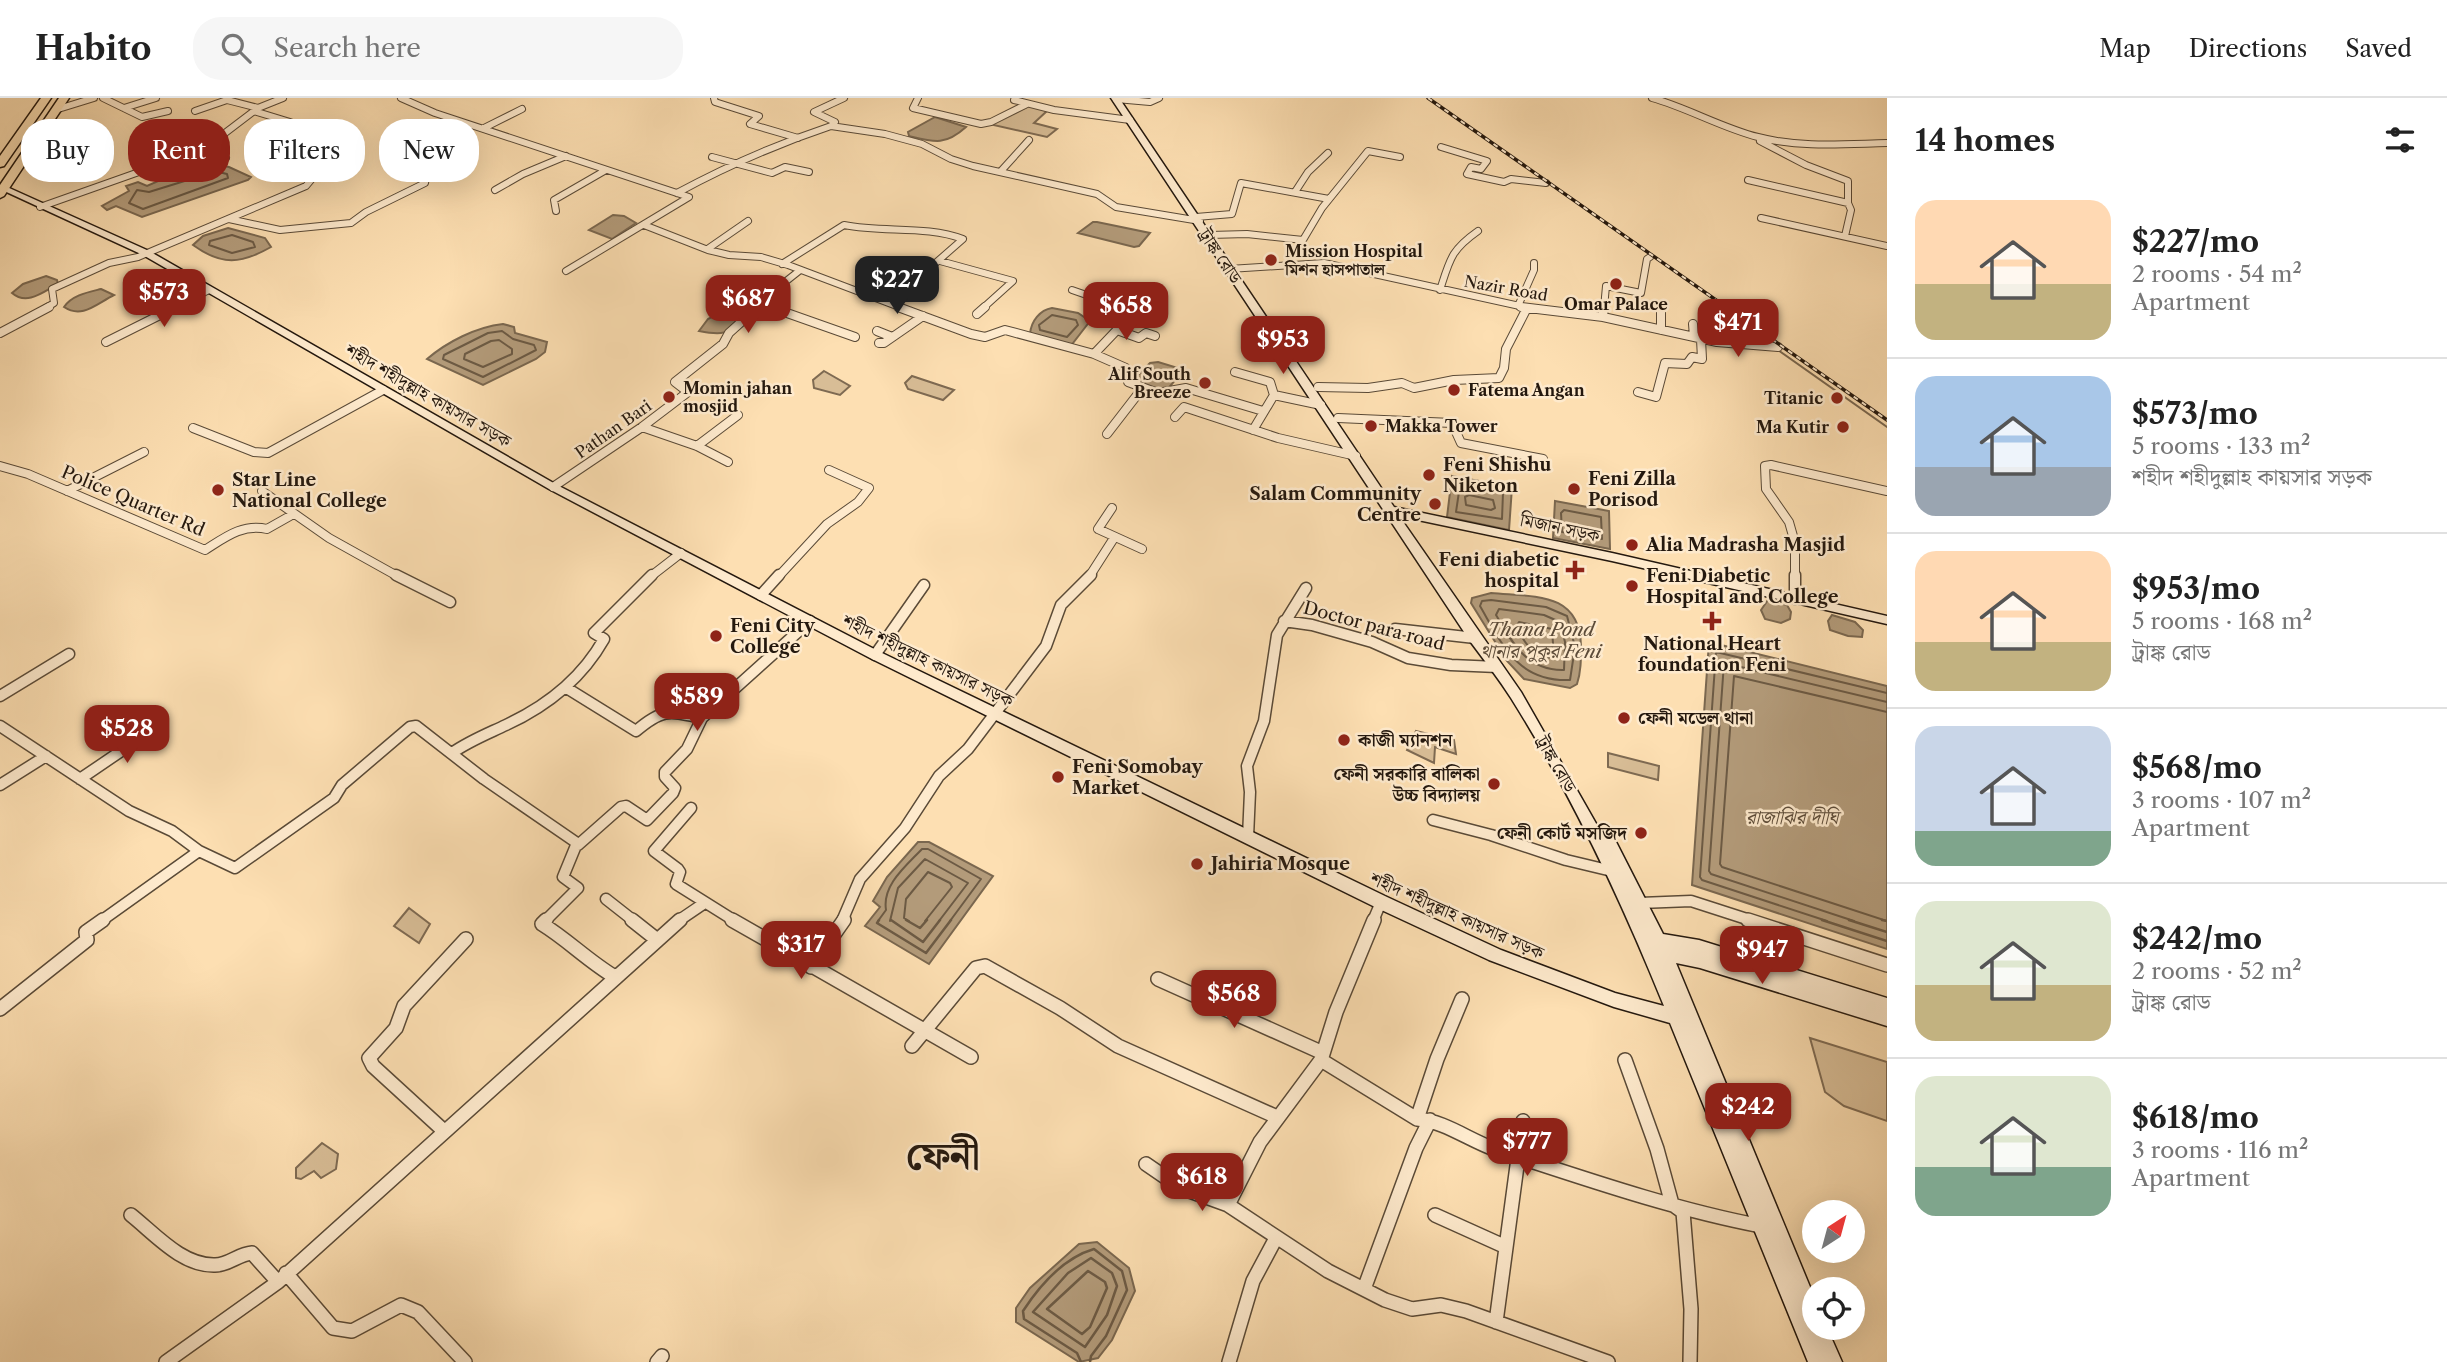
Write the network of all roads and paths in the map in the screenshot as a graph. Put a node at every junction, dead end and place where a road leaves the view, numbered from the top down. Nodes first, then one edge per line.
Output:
1 (40, 98) edge
2 (46, 98) edge
3 (58, 98) edge
4 (64, 98) edge
5 (94, 98) edge
6 (103, 98) edge
7 (156, 98) edge
8 (203, 98) edge
9 (283, 98) edge
10 (402, 98) edge
11 (714, 98) edge
12 (844, 98) edge
13 (918, 98) edge
14 (1116, 98) edge
15 (1159, 98) edge
16 (1652, 98) edge
17 (1014, 100) dead end
18 (215, 103) junction
19 (1027, 104) junction
20 (124, 108) junction
21 (523, 109) dead end
22 (55, 110) junction
23 (256, 110) junction
24 (168, 111) dead end
25 (195, 111) dead end
26 (281, 119) edge
27 (1130, 120) junction
28 (831, 126) junction
29 (484, 128) junction
30 (230, 129) edge
31 (1756, 137) junction
32 (799, 138) junction
33 (1030, 140) dead end
34 (1887, 143) edge
35 (1441, 146) dead end
36 (0, 150) edge
37 (1328, 153) dead end
38 (566, 156) junction
39 (712, 157) dead end
40 (1400, 157) dead end
41 (732, 163) junction
42 (0, 164) edge
43 (606, 170) junction
44 (809, 172) dead end
45 (1001, 172) junction
46 (128, 178) edge
47 (1748, 180) dead end
48 (312, 182) edge
49 (425, 182) edge
50 (1546, 183) dead end
51 (2, 186) edge
52 (495, 190) dead end
53 (677, 192) junction
54 (1295, 192) junction
55 (1329, 199) junction
56 (1848, 203) junction
57 (44, 206) junction
58 (556, 211) dead end
59 (1761, 218) dead end
60 (229, 219) junction
61 (1197, 219) junction
62 (748, 221) dead end
63 (644, 225) junction
64 (1478, 231) dead end
65 (1210, 234) junction
66 (1845, 236) junction
67 (1887, 246) edge
68 (791, 247) dead end
69 (709, 248) junction
70 (803, 251) junction
71 (148, 252) junction
72 (1650, 257) dead end
73 (940, 261) junction
74 (1534, 262) dead end
75 (782, 264) junction
76 (1232, 269) junction
77 (566, 271) dead end
78 (799, 271) junction
79 (209, 290) junction
80 (1072, 290) dead end
81 (1440, 290) junction
82 (757, 302) junction
83 (891, 302) junction
84 (1523, 307) junction
85 (1661, 309) dead end
86 (977, 314) dead end
87 (923, 316) junction
88 (1603, 317) junction
89 (1693, 324) dead end
90 (1118, 330) junction
91 (1660, 330) junction
92 (877, 331) dead end
93 (0, 332) edge
94 (1155, 336) dead end
95 (855, 337) dead end
96 (892, 337) junction
97 (1701, 339) junction
98 (1657, 341) dead end
99 (106, 342) dead end
100 (879, 343) dead end
101 (1778, 347) dead end
102 (1094, 354) junction
103 (1236, 372) dead end
104 (1318, 387) junction
105 (383, 390) junction
106 (1142, 390) junction
107 (1638, 392) dead end
108 (1274, 395) junction
109 (1321, 405) junction
110 (1263, 411) junction
111 (738, 415) dead end
112 (1175, 417) dead end
113 (1338, 418) junction
114 (193, 428) dead end
115 (642, 428) junction
116 (1254, 430) junction
117 (1107, 434) dead end
118 (697, 446) junction
119 (144, 452) dead end
120 (1356, 456) junction
121 (1543, 459) dead end
122 (728, 462) dead end
123 (0, 466) edge
124 (829, 470) dead end
125 (555, 486) junction
126 (66, 491) junction
127 (261, 491) dead end
128 (1887, 491) edge
129 (1112, 508) dead end
130 (1396, 512) junction
131 (290, 516) junction
132 (1114, 538) junction
133 (1142, 549) dead end
134 (681, 553) junction
135 (924, 585) dead end
136 (1306, 588) dead end
137 (764, 592) junction
138 (1795, 599) junction
139 (450, 602) dead end
140 (1887, 620) edge
141 (810, 621) junction
142 (1284, 621) junction
143 (1395, 629) dead end
144 (1475, 638) junction
145 (877, 652) junction
146 (69, 654) dead end
147 (1497, 667) junction
148 (565, 687) junction
149 (0, 696) edge
150 (998, 710) junction
151 (702, 718) junction
152 (0, 726) edge
153 (158, 726) dead end
154 (453, 753) junction
155 (46, 756) junction
156 (79, 779) junction
157 (0, 785) edge
158 (691, 808) dead end
159 (1433, 820) dead end
160 (1248, 832) junction
161 (578, 845) junction
162 (199, 851) junction
163 (1612, 871) junction
164 (606, 899) dead end
165 (1381, 902) junction
166 (1640, 903) junction
167 (703, 904) junction
168 (466, 939) dead end
169 (656, 939) junction
170 (1654, 946) junction
171 (1887, 965) edge
172 (811, 967) junction
173 (615, 976) junction
174 (1158, 979) dead end
175 (1462, 999) dead end
176 (1887, 1006) edge
177 (0, 1009) edge
178 (1672, 1012) junction
179 (1887, 1019) edge
180 (925, 1029) junction
181 (912, 1046) dead end
182 (971, 1057) dead end
183 (1322, 1057) junction
184 (1625, 1060) dead end
185 (1277, 1117) junction
186 (1424, 1119) junction
187 (1523, 1121) dead end
188 (444, 1131) junction
189 (1518, 1157) junction
190 (1146, 1164) dead end
191 (1672, 1204) junction
192 (1228, 1205) junction
193 (131, 1215) dead end
194 (1435, 1215) dead end
195 (1761, 1226) junction
196 (1276, 1238) junction
197 (1506, 1247) junction
198 (282, 1277) junction
199 (1364, 1289) junction
200 (1802, 1293) edge
201 (1496, 1322) junction
202 (1822, 1340) edge
203 (166, 1362) edge
204 (465, 1362) edge
205 (1229, 1362) edge
206 (1608, 1362) edge
207 (1690, 1362) edge
208 (1818, 1362) edge
209 (1832, 1362) edge

1 - 36 highway
2 - 42 highway
3 - 51 highway
4 - 22 highway
5 - 22 street
6 - 20 street
7 - 20 street
8 - 18 street
9 - 23 street
10 - 29 street
11 - 32 street
12 - 28 street
13 - 19 street
14 - 15 street
14 - 27 main road, ট্রাঙ্ক রোড
16 - 31 street
17 - 19 street
18 - 23 street
18 - 25 street
19 - 27 street
20 - 24 street
21 - 29 street
22 - 51 highway
23 - 26 street
23 - 30 street
27 - 61 main road, ট্রাঙ্ক রোড
28 - 32 street
28 - 45 street
29 - 38 street
31 - 34 street
31 - 56 street
32 - 41 street
33 - 45 street
35 - 50 street
37 - 54 street
38 - 43 street
38 - 52 street
39 - 41 street
40 - 55 street
41 - 44 street
41 - 53 street
43 - 53 street
43 - 58 street
45 - 61 street
46 - 57 street
47 - 56 street
48 - 60 street
49 - 60 street
51 - 57 main road, শহীদ শহীদুল্লাহ কায়সার সড়ক
53 - 63 street
54 - 55 street
54 - 61 street
55 - 65 street
56 - 66 street
57 - 71 main road, শহীদ শহীদুল্লাহ কায়সার সড়ক
59 - 66 street
60 - 71 street
61 - 65 main road, ট্রাঙ্ক রোড
61 - 76 main road, ট্রাঙ্ক রোড
62 - 69 street
63 - 69 street
63 - 77 street
64 - 81 street
65 - 76 main road, ট্রাঙ্ক রোড
66 - 67 street
68 - 70 street
69 - 75 street
70 - 73 street
70 - 75 street
71 - 79 main road, শহীদ শহীদুল্লাহ কায়সার সড়ক
71 - 93 street
71 - 125 main road, শহীদ শহীদুল্লাহ কায়সার সড়ক
72 - 88 street
73 - 83 street
73 - 86 street
74 - 84 street
75 - 78 street
76 - 81 street, Nazir Road
76 - 104 main road, ট্রাঙ্ক রোড
76 - 109 main road, ট্রাঙ্ক রোড
78 - 82 street
78 - 83 street
79 - 99 street
79 - 105 main road, শহীদ শহীদুল্লাহ কায়সার সড়ক
80 - 90 street
81 - 84 street, Nazir Road
82 - 95 street
82 - 115 street, Pathan Bari
83 - 87 street
84 - 88 street, Nazir Road
84 - 104 street
85 - 91 street
87 - 96 street
87 - 102 street
88 - 91 street, Nazir Road
89 - 97 street
90 - 94 street
90 - 102 street
91 - 97 street, Nazir Road
91 - 98 street
92 - 96 street
96 - 100 street
97 - 101 street, Nazir Road
97 - 107 street
102 - 106 street
103 - 108 street
104 - 113 main road, ট্রাঙ্ক রোড
105 - 114 street
105 - 125 main road, শহীদ শহীদুল্লাহ কায়সার সড়ক
106 - 110 street
106 - 117 street
108 - 109 street
108 - 110 street
109 - 120 main road, ট্রাঙ্ক রোড
110 - 116 street
111 - 118 street
112 - 116 street
113 - 121 street
113 - 130 main road, ট্রাঙ্ক রোড
115 - 118 street
115 - 125 street, Pathan Bari
116 - 120 street
118 - 122 street
119 - 126 street
120 - 130 main road, ট্রাঙ্ক রোড
123 - 126 street, Police Quarter Rd
124 - 137 street
125 - 134 main road, শহীদ শহীদুল্লাহ কায়সার সড়ক
125 - 137 main road, শহীদ শহীদুল্লাহ কায়সার সড়ক
126 - 131 street, Police Quarter Rd
127 - 131 street
128 - 138 street
129 - 132 street
130 - 138 main road, মিজান সড়ক
130 - 144 main road, ট্রাঙ্ক রোড
130 - 166 main road, ট্রাঙ্ক রোড
131 - 139 street
132 - 133 street
132 - 150 street
134 - 137 main road, শহীদ শহীদুল্লাহ কায়সার সড়ক
134 - 148 street
135 - 145 street
136 - 142 street
137 - 141 main road, শহীদ শহীদুল্লাহ কায়সার সড়ক
137 - 145 main road, শহীদ শহীদুল্লাহ কায়সার সড়ক
138 - 140 main road, মিজান সড়ক
141 - 145 main road, শহীদ শহীদুল্লাহ কায়সার সড়ক
141 - 151 street
142 - 147 street, Doctor para road
142 - 160 street
143 - 144 street
144 - 147 main road, ট্রাঙ্ক রোড
145 - 150 main road, শহীদ শহীদুল্লাহ কায়সার সড়ক
146 - 149 street
147 - 163 main road, ট্রাঙ্ক রোড
148 - 151 street
148 - 154 street
150 - 160 main road, শহীদ শহীদুল্লাহ কায়সার সড়ক
150 - 172 street
151 - 161 street
152 - 155 street
153 - 156 street
154 - 161 street
154 - 162 street
155 - 156 street
155 - 157 street
156 - 162 street
158 - 167 street
159 - 163 street
160 - 165 main road, শহীদ শহীদুল্লাহ কায়সার সড়ক
160 - 178 main road, শহীদ শহীদুল্লাহ কায়সার সড়ক
161 - 173 street
162 - 177 street
163 - 170 main road, ট্রাঙ্ক রোড
164 - 169 street
165 - 178 main road, শহীদ শহীদুল্লাহ কায়সার সড়ক
165 - 183 street
166 - 170 main road, ট্রাঙ্ক রোড
166 - 171 street
167 - 169 street
167 - 172 street
168 - 188 street
169 - 173 street
170 - 176 main road
170 - 178 main road, ট্রাঙ্ক রোড
170 - 179 main road
170 - 200 main road, ট্রাঙ্ক রোড
172 - 180 street
173 - 188 street
174 - 183 street
175 - 186 street
178 - 195 main road, ট্রাঙ্ক রোড
180 - 181 street
180 - 182 street
180 - 185 street
183 - 185 street
183 - 186 street
184 - 191 street
185 - 192 street
186 - 189 street
186 - 199 street
187 - 189 street
188 - 198 street
189 - 191 street
189 - 197 street
190 - 192 street
191 - 195 street
191 - 207 street
192 - 196 street
193 - 198 street
194 - 197 street
195 - 208 main road, ট্রাঙ্ক রোড
196 - 199 street
196 - 205 street
197 - 201 street
198 - 203 street
198 - 204 street
199 - 201 street
201 - 206 street
202 - 209 main road, ট্রাঙ্ক রোড

